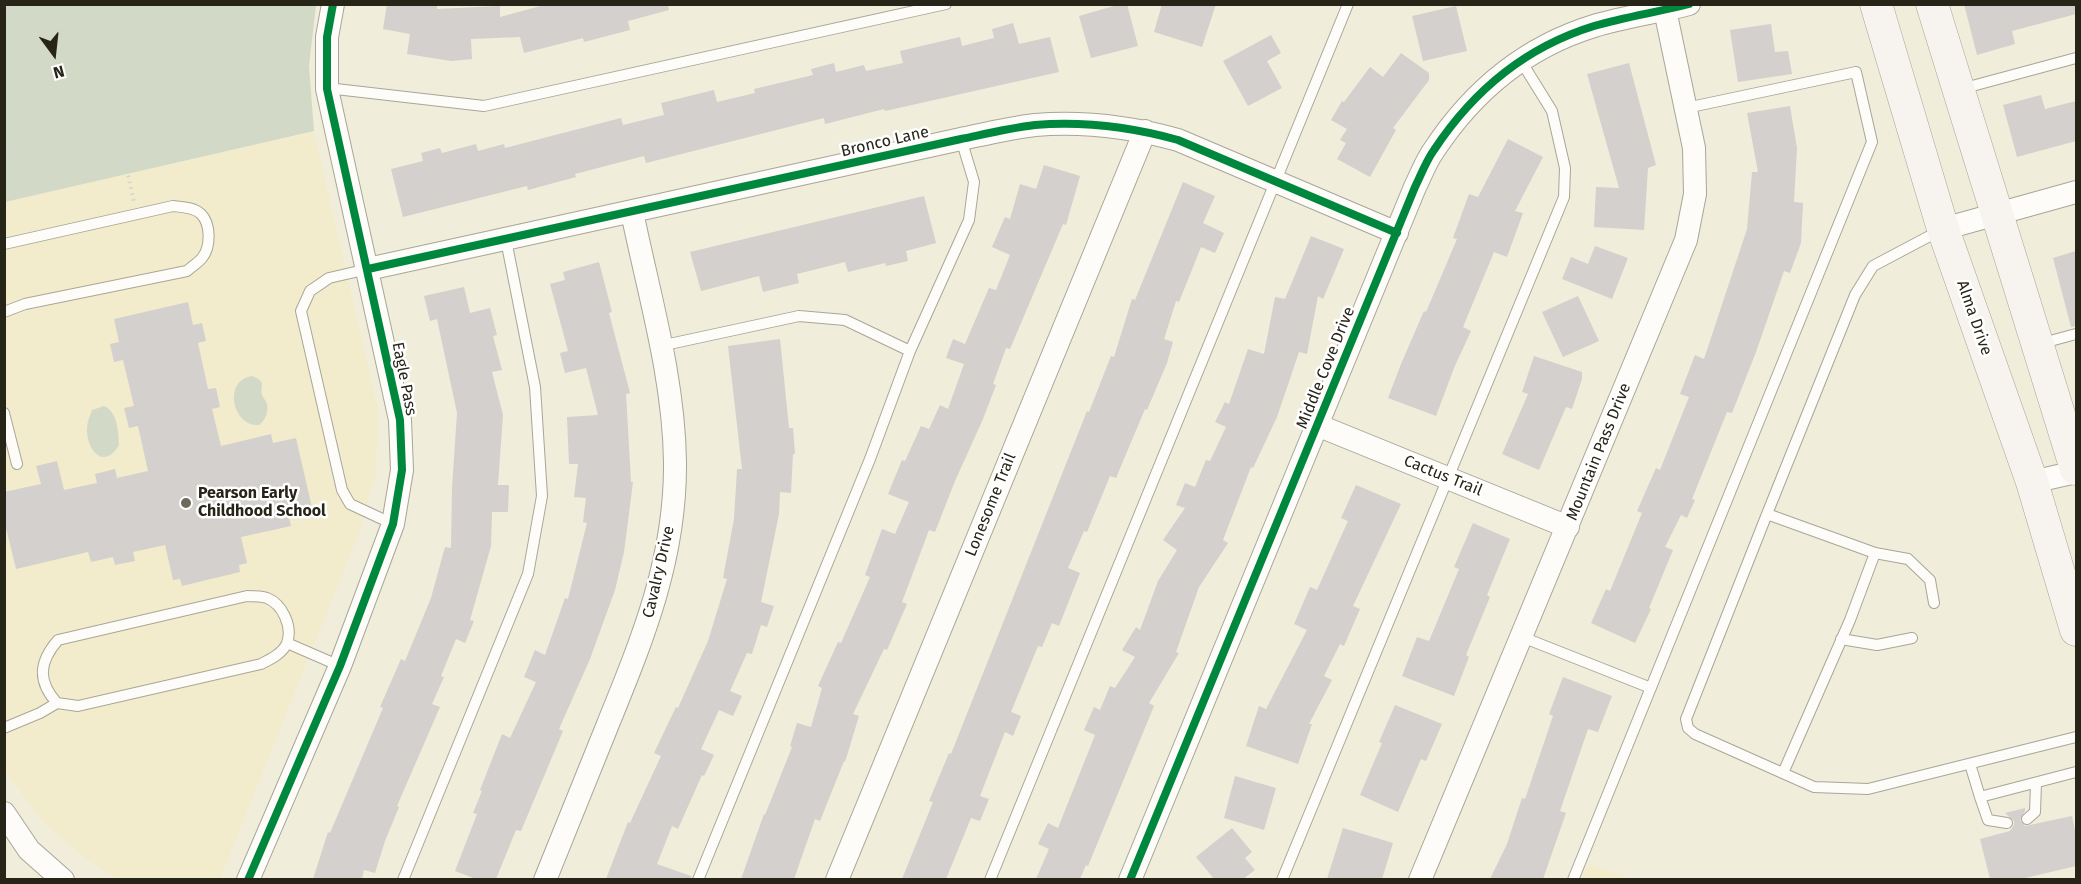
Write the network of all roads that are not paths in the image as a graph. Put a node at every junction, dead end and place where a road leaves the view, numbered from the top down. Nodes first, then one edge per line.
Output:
1 (333, 4) edge
2 (946, 4) edge
3 (1348, 4) edge
4 (1689, 4) edge
5 (1876, 4) edge
6 (1932, 4) edge
7 (1665, 10) junction
8 (2076, 58) edge
9 (1521, 61) junction
10 (327, 88) junction
11 (1959, 89) junction
12 (1686, 108) junction
13 (1145, 131) junction
14 (961, 139) junction
15 (1276, 182) junction
16 (2076, 192) edge
17 (632, 213) junction
18 (1998, 214) junction
19 (1943, 229) junction
20 (1397, 233) junction
21 (506, 240) junction
22 (4, 244) edge
23 (368, 269) junction
24 (4, 312) edge
25 (2076, 334) edge
26 (2038, 344) junction
27 (660, 346) junction
28 (910, 351) junction
29 (4, 413) edge
30 (1317, 425) junction
31 (17, 464) dead end
32 (2076, 471) edge
33 (1447, 477) junction
34 (2032, 482) junction
35 (1767, 514) junction
36 (393, 524) junction
37 (1568, 527) junction
38 (1875, 553) junction
39 (1934, 603) dead end
40 (2076, 630) edge
41 (1522, 637) junction
42 (1912, 638) dead end
43 (1841, 639) junction
44 (287, 643) junction
45 (340, 666) junction
46 (1651, 688) junction
47 (57, 703) junction
48 (4, 728) edge
49 (2076, 737) edge
50 (1970, 764) junction
51 (2076, 772) edge
52 (1783, 773) junction
53 (2036, 783) junction
54 (1980, 797) junction
55 (4, 813) edge
56 (2027, 819) dead end
57 (2007, 823) dead end
58 (63, 879) edge
59 (248, 879) edge
60 (403, 879) edge
61 (544, 879) edge
62 (698, 879) edge
63 (837, 879) edge
64 (990, 879) edge
65 (1130, 879) edge
66 (1282, 879) edge
67 (1420, 879) edge
68 (1574, 879) edge

1 - 10 street, Eagle Pass
2 - 10 lane
3 - 15 lane
4 - 7 street, Middle Cove Drive
5 - 19 main road, Alma Drive
6 - 11 main road
7 - 9 street, Middle Cove Drive
7 - 12 street, Mountain Pass Drive
8 - 11 lane
9 - 20 street, Middle Cove Drive
9 - 33 lane
10 - 23 street, Eagle Pass
11 - 18 main road
12 - 37 street, Mountain Pass Drive
12 - 46 lane
13 - 14 street, Bronco Lane
13 - 15 street, Bronco Lane
13 - 63 street, Lonesome Trail
14 - 17 street, Bronco Lane
14 - 28 lane
15 - 20 street, Bronco Lane
15 - 64 lane
16 - 18 street
17 - 21 street, Bronco Lane
17 - 27 street, Cavalry Drive
18 - 19 street
18 - 26 main road
19 - 34 main road, Alma Drive
19 - 35 lane
20 - 30 street, Middle Cove Drive
21 - 23 street, Bronco Lane
21 - 60 lane
22 - 24 lane
23 - 36 street, Eagle Pass
23 - 36 lane
25 - 26 lane
26 - 32 main road
27 - 28 lane
27 - 61 street, Cavalry Drive
28 - 62 lane
29 - 31 lane
30 - 33 street, Cactus Trail
30 - 65 street, Middle Cove Drive
32 - 34 street
33 - 37 street, Cactus Trail
33 - 66 lane
34 - 40 main road, Alma Drive
35 - 38 lane
35 - 52 lane
36 - 45 street, Eagle Pass
37 - 41 street, Mountain Pass Drive
38 - 39 lane
38 - 43 lane
41 - 46 lane
41 - 67 street, Mountain Pass Drive
42 - 43 lane
43 - 52 lane
44 - 45 lane
44 - 47 lane
44 - 47 lane
45 - 59 street, Eagle Pass
46 - 68 lane
47 - 48 lane
49 - 50 lane
50 - 52 lane
50 - 54 lane
51 - 53 lane
53 - 54 lane
53 - 56 lane
54 - 57 lane
55 - 58 street

